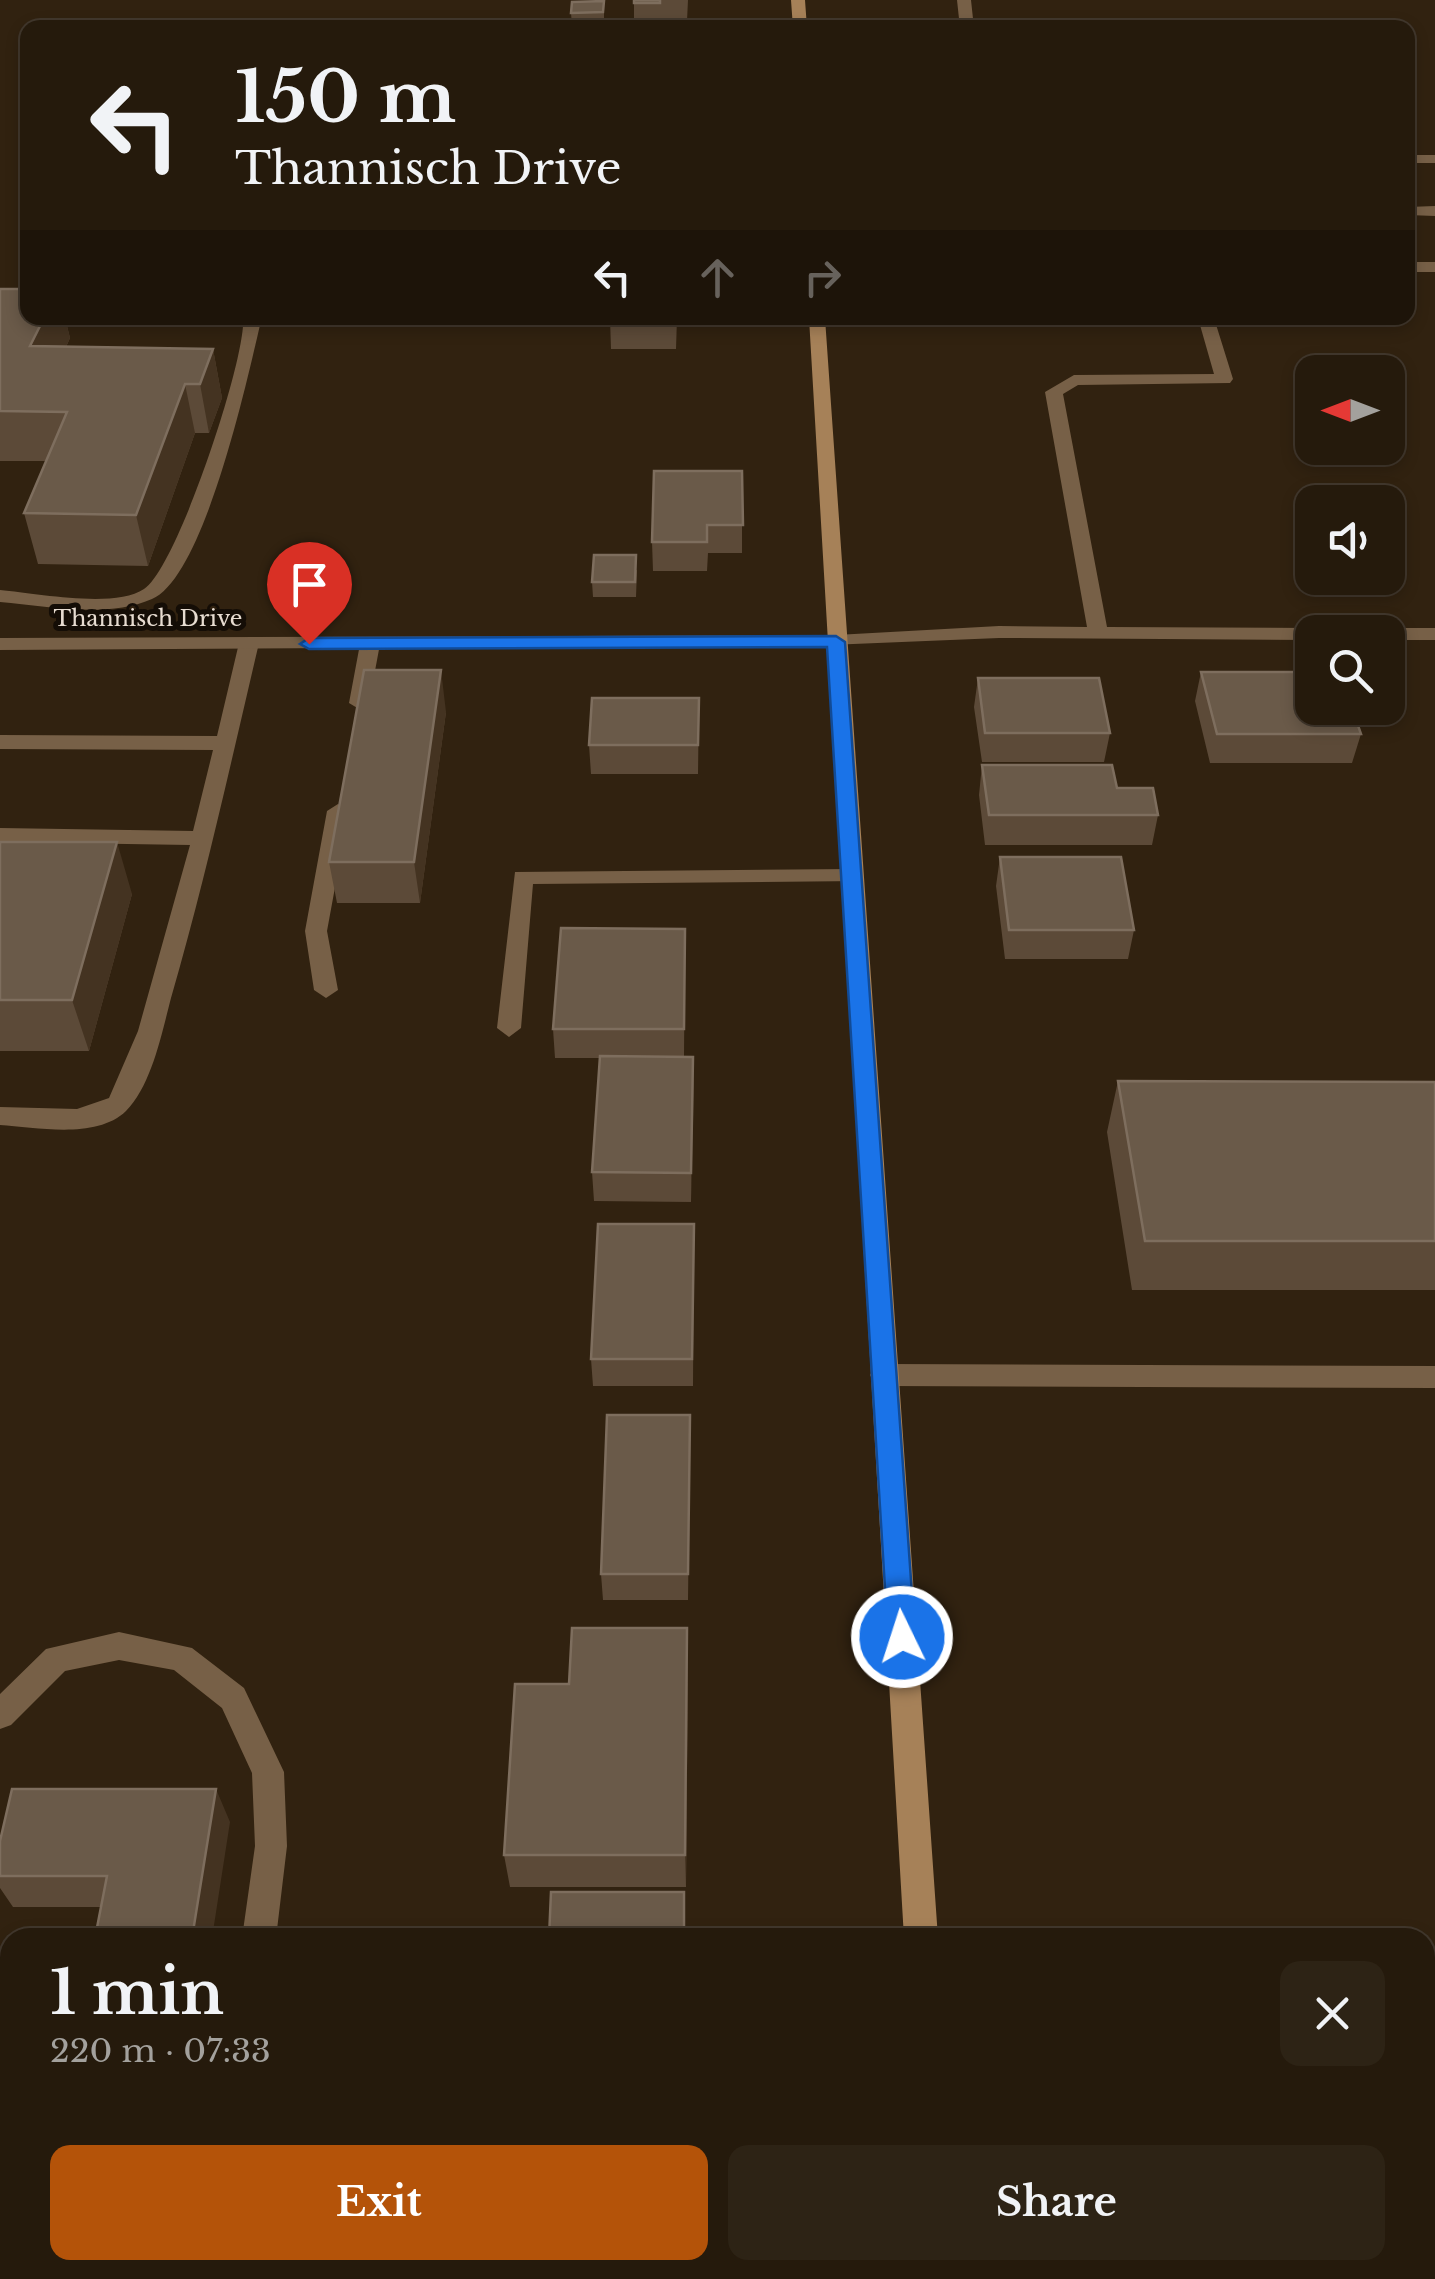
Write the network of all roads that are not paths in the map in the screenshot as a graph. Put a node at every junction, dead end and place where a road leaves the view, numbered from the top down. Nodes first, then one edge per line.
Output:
1 (252, 325) edge
2 (817, 325) edge
3 (1208, 325) edge
4 (0, 596) edge
5 (1098, 632) junction
6 (1295, 634) edge
7 (1405, 634) edge
8 (1435, 634) edge
9 (836, 642) junction
10 (249, 643) junction
11 (0, 644) edge
12 (370, 644) junction
13 (355, 720) edge
14 (0, 742) edge
15 (224, 742) junction
16 (341, 797) edge
17 (0, 836) edge
18 (200, 838) junction
19 (852, 876) junction
20 (326, 990) dead end
21 (510, 1028) dead end
22 (0, 1116) edge
23 (884, 1374) junction
24 (1435, 1376) edge
25 (0, 1715) edge
26 (260, 1928) edge
27 (921, 1928) edge

1 - 4 street
2 - 9 main road
3 - 5 street
5 - 6 street, Thannisch Drive
5 - 9 street, Thannisch Drive
7 - 8 street
9 - 12 street, Thannisch Drive
9 - 19 main road
10 - 11 street, Thannisch Drive
10 - 12 street, Thannisch Drive
10 - 15 street
12 - 13 street
14 - 15 street
15 - 18 street
16 - 20 street
17 - 18 street
18 - 22 street
19 - 21 street
19 - 23 main road
23 - 24 street
23 - 27 main road
25 - 26 street

